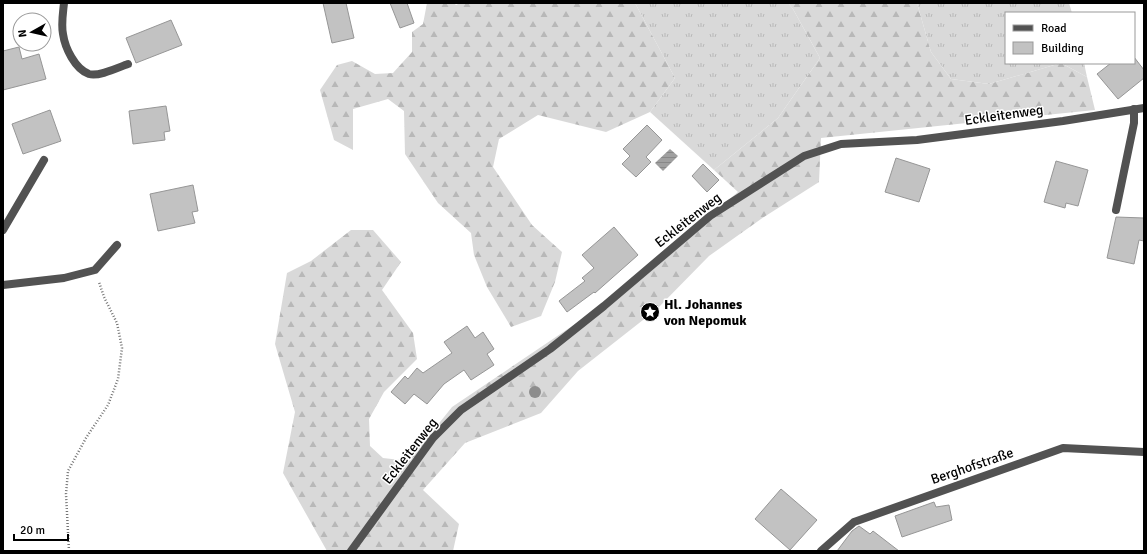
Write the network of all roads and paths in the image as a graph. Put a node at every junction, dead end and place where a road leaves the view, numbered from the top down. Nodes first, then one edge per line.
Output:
1 (64, 3) edge
2 (128, 64) dead end
3 (1144, 108) edge
4 (1134, 109) junction
5 (44, 160) dead end
6 (1116, 210) dead end
7 (3, 230) edge
8 (117, 245) dead end
9 (95, 270) junction
10 (3, 285) edge
11 (1144, 452) edge
12 (69, 551) edge
13 (351, 551) edge
14 (821, 551) edge

1 - 2 street
3 - 4 street, Eckleitenweg
4 - 6 street
4 - 13 street, Eckleitenweg
5 - 7 street
8 - 9 street
9 - 10 street
9 - 12 path
11 - 14 street, Berghofstraße

